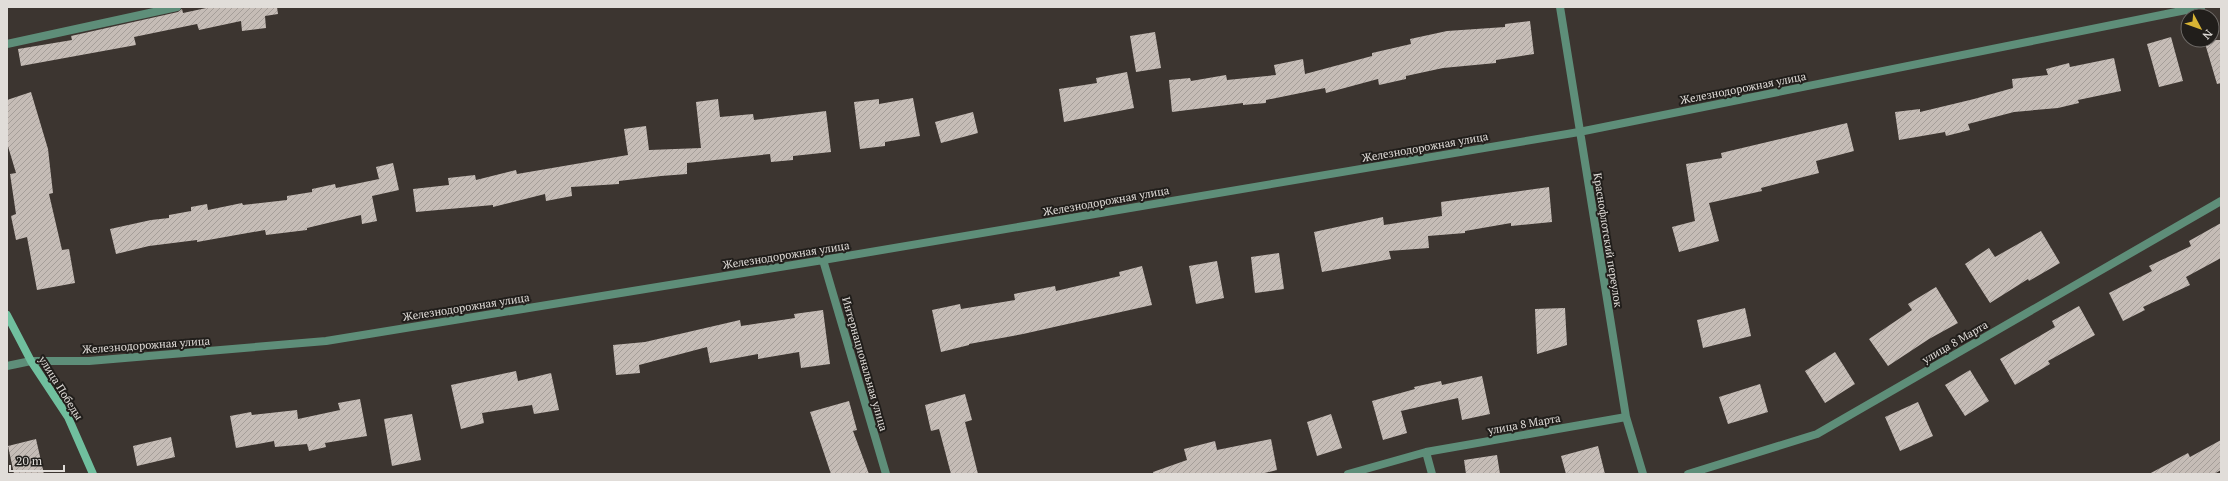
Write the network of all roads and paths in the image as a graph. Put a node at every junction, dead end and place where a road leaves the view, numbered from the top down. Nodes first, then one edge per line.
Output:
1 (177, 7) edge
2 (1560, 7) edge
3 (2201, 7) edge
4 (7, 44) edge
5 (1579, 132) junction
6 (2221, 201) edge
7 (823, 260) junction
8 (7, 315) edge
9 (31, 361) junction
10 (7, 366) edge
11 (1626, 417) junction
12 (1426, 452) junction
13 (93, 474) edge
14 (886, 474) edge
15 (1348, 474) edge
16 (1432, 474) edge
17 (1643, 474) edge
18 (1688, 474) edge

1 - 4 street
2 - 5 street, Краснофлотский переулок
3 - 5 street, Железнодорожная улица
5 - 7 street, Железнодорожная улица
5 - 11 street, Краснофлотский переулок
6 - 18 street, улица 8 Марта
7 - 9 street, Железнодорожная улица
7 - 14 street, Интернациональная улица
8 - 9 street, улица Победы
9 - 10 street, Железнодорожная улица
9 - 13 street, улица Победы
11 - 12 street, улица 8 Марта
11 - 17 street, Краснофлотский переулок
12 - 15 street, улица 8 Марта
12 - 16 street

